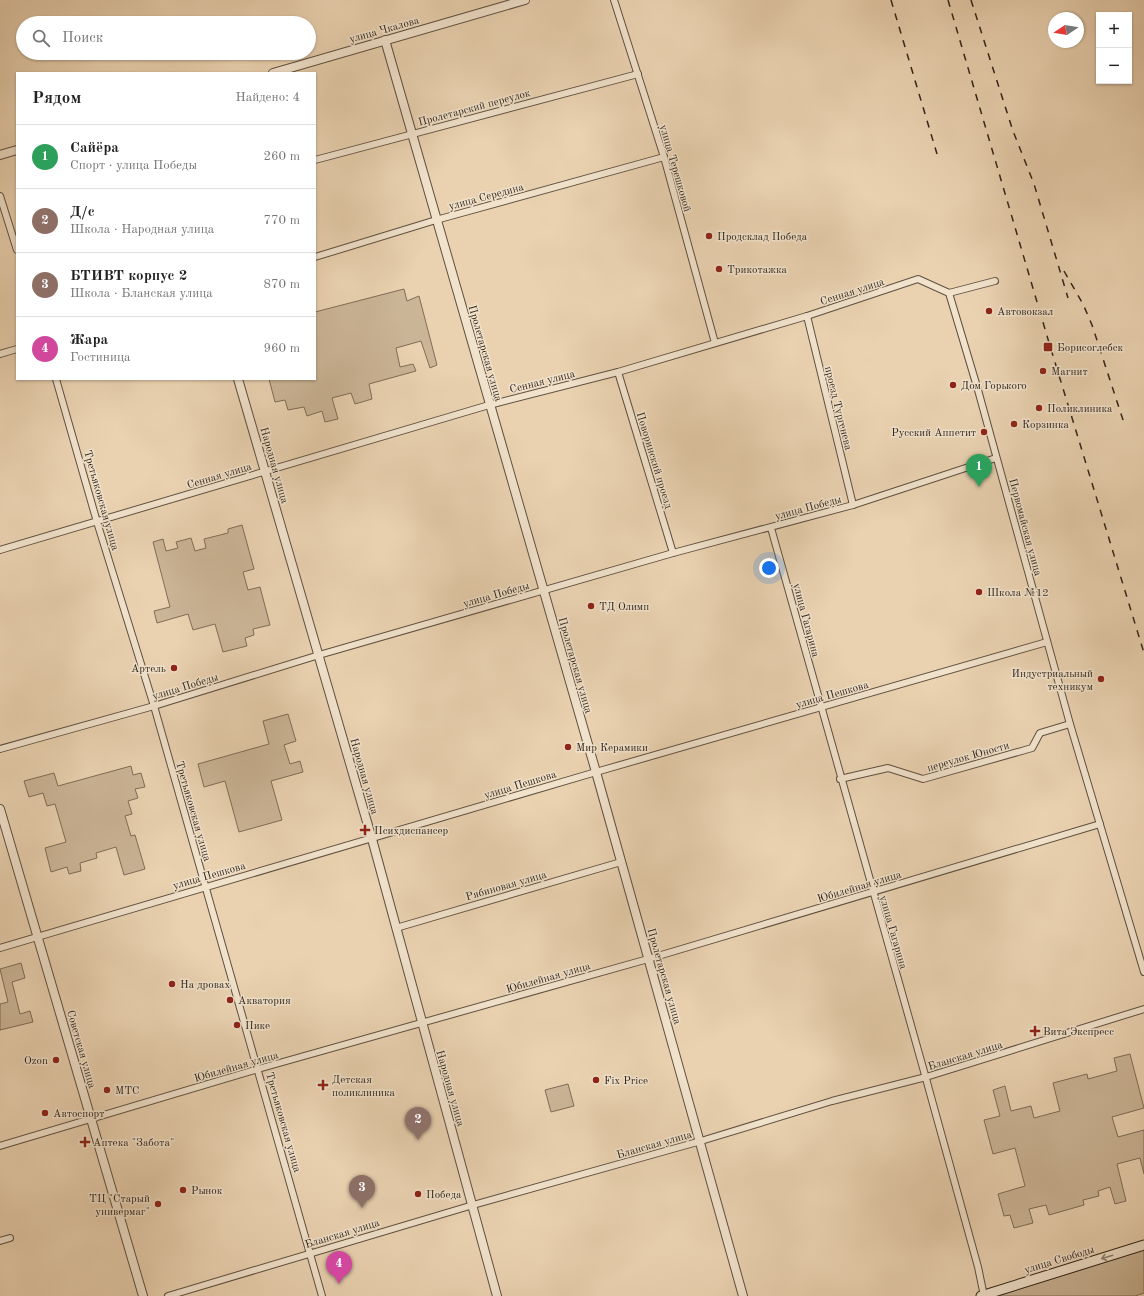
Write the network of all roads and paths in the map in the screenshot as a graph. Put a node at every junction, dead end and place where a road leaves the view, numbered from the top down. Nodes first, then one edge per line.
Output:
1 (525, 0) edge
2 (614, 0) edge
3 (385, 40) junction
4 (276, 72) edge
5 (638, 74) junction
6 (413, 133) junction
7 (16, 150) edge
8 (0, 155) edge
9 (664, 157) junction
10 (316, 160) edge
11 (0, 196) edge
12 (436, 220) junction
13 (16, 247) edge
14 (316, 257) edge
15 (995, 281) dead end
16 (949, 294) junction
17 (807, 316) junction
18 (715, 343) junction
19 (16, 349) edge
20 (0, 354) edge
21 (618, 372) junction
22 (56, 380) edge
23 (238, 380) edge
24 (489, 404) junction
25 (996, 458) junction
26 (266, 472) junction
27 (853, 505) junction
28 (97, 522) junction
29 (771, 528) junction
30 (0, 550) edge
31 (673, 553) junction
32 (543, 591) junction
33 (1047, 642) junction
34 (319, 656) junction
35 (154, 706) junction
36 (821, 708) junction
37 (1070, 724) junction
38 (0, 749) edge
39 (596, 772) junction
40 (840, 779) junction
41 (0, 809) edge
42 (1100, 824) junction
43 (372, 839) junction
44 (621, 862) junction
45 (206, 887) junction
46 (872, 892) junction
47 (396, 928) junction
48 (38, 937) junction
49 (0, 948) edge
50 (648, 960) junction
51 (1144, 972) edge
52 (1144, 1009) edge
53 (422, 1023) junction
54 (258, 1070) junction
55 (926, 1077) junction
56 (91, 1120) junction
57 (701, 1141) junction
58 (0, 1146) edge
59 (473, 1205) junction
60 (10, 1238) dead end
61 (0, 1241) edge
62 (1144, 1245) edge
63 (310, 1253) junction
64 (143, 1296) edge
65 (168, 1296) edge
66 (322, 1296) edge
67 (497, 1296) edge
68 (743, 1296) edge
69 (983, 1296) edge

1 - 3 street, улица Чкалова
2 - 5 street, улица Терешковой
3 - 4 street, улица Чкалова
3 - 6 street, Пролетарская улица
5 - 6 street, Пролетарский переулок
5 - 9 street, улица Терешковой
6 - 10 street, Пролетарский переулок
6 - 12 street, Пролетарская улица
7 - 8 street
9 - 12 street, улица Середина
9 - 18 street, улица Терешковой
11 - 13 street
12 - 14 street, улица Середина
12 - 24 street, Пролетарская улица
15 - 16 street
16 - 17 street, Сенная улица
16 - 25 street, Первомайская улица
17 - 18 street, Сенная улица
17 - 27 street, проезд Тургенева
18 - 21 street, Сенная улица
19 - 20 street
21 - 24 street, Сенная улица
21 - 31 street, Поворинский проезд
22 - 28 street, Третьяковская улица
23 - 26 street, Народная улица
24 - 26 street, Сенная улица
24 - 32 street, Пролетарская улица
25 - 27 street, улица Победы
25 - 33 street, Первомайская улица
26 - 28 street, Сенная улица
26 - 34 street, Народная улица
27 - 29 street, улица Победы
28 - 30 street, Сенная улица
28 - 35 street, Третьяковская улица
29 - 31 street, улица Победы
29 - 36 street, улица Гагарина
31 - 32 street, улица Победы
32 - 34 street, улица Победы
32 - 39 street, Пролетарская улица
33 - 36 street, улица Пешкова
33 - 37 street, Первомайская улица
34 - 35 street, улица Победы
34 - 43 street, Народная улица
35 - 38 street, улица Победы
35 - 45 street, Третьяковская улица
36 - 39 street, улица Пешкова
36 - 40 street, улица Гагарина
37 - 40 street, переулок Юности
37 - 42 street, Первомайская улица
39 - 43 street, улица Пешкова
39 - 44 street, Пролетарская улица
40 - 46 street, улица Гагарина
41 - 48 street, Советская улица
42 - 46 street, Юбилейная улица
42 - 51 street, Первомайская улица
43 - 45 street, улица Пешкова
43 - 47 street, Народная улица
44 - 47 street, Рябиновая улица
44 - 50 street, Пролетарская улица
45 - 48 street, улица Пешкова
45 - 54 street, Третьяковская улица
46 - 50 street, Юбилейная улица
46 - 55 street, улица Гагарина
47 - 53 street, Народная улица
48 - 49 street, улица Пешкова
48 - 56 street, Советская улица
50 - 53 street, Юбилейная улица
50 - 57 street, Пролетарская улица
52 - 55 street, Бланская улица
53 - 54 street, Юбилейная улица
53 - 59 street, Народная улица
54 - 56 street, Юбилейная улица
54 - 63 street, Третьяковская улица
55 - 57 street, Бланская улица
55 - 69 street, улица Гагарина
56 - 58 street, Юбилейная улица
56 - 64 street, Советская улица
57 - 59 street, Бланская улица
57 - 68 street, Пролетарская улица
59 - 63 street, Бланская улица
59 - 67 street, Народная улица
60 - 61 street
62 -> 69 main road, улица Свободы
63 - 65 street, Бланская улица
63 - 66 street, Третьяковская улица

